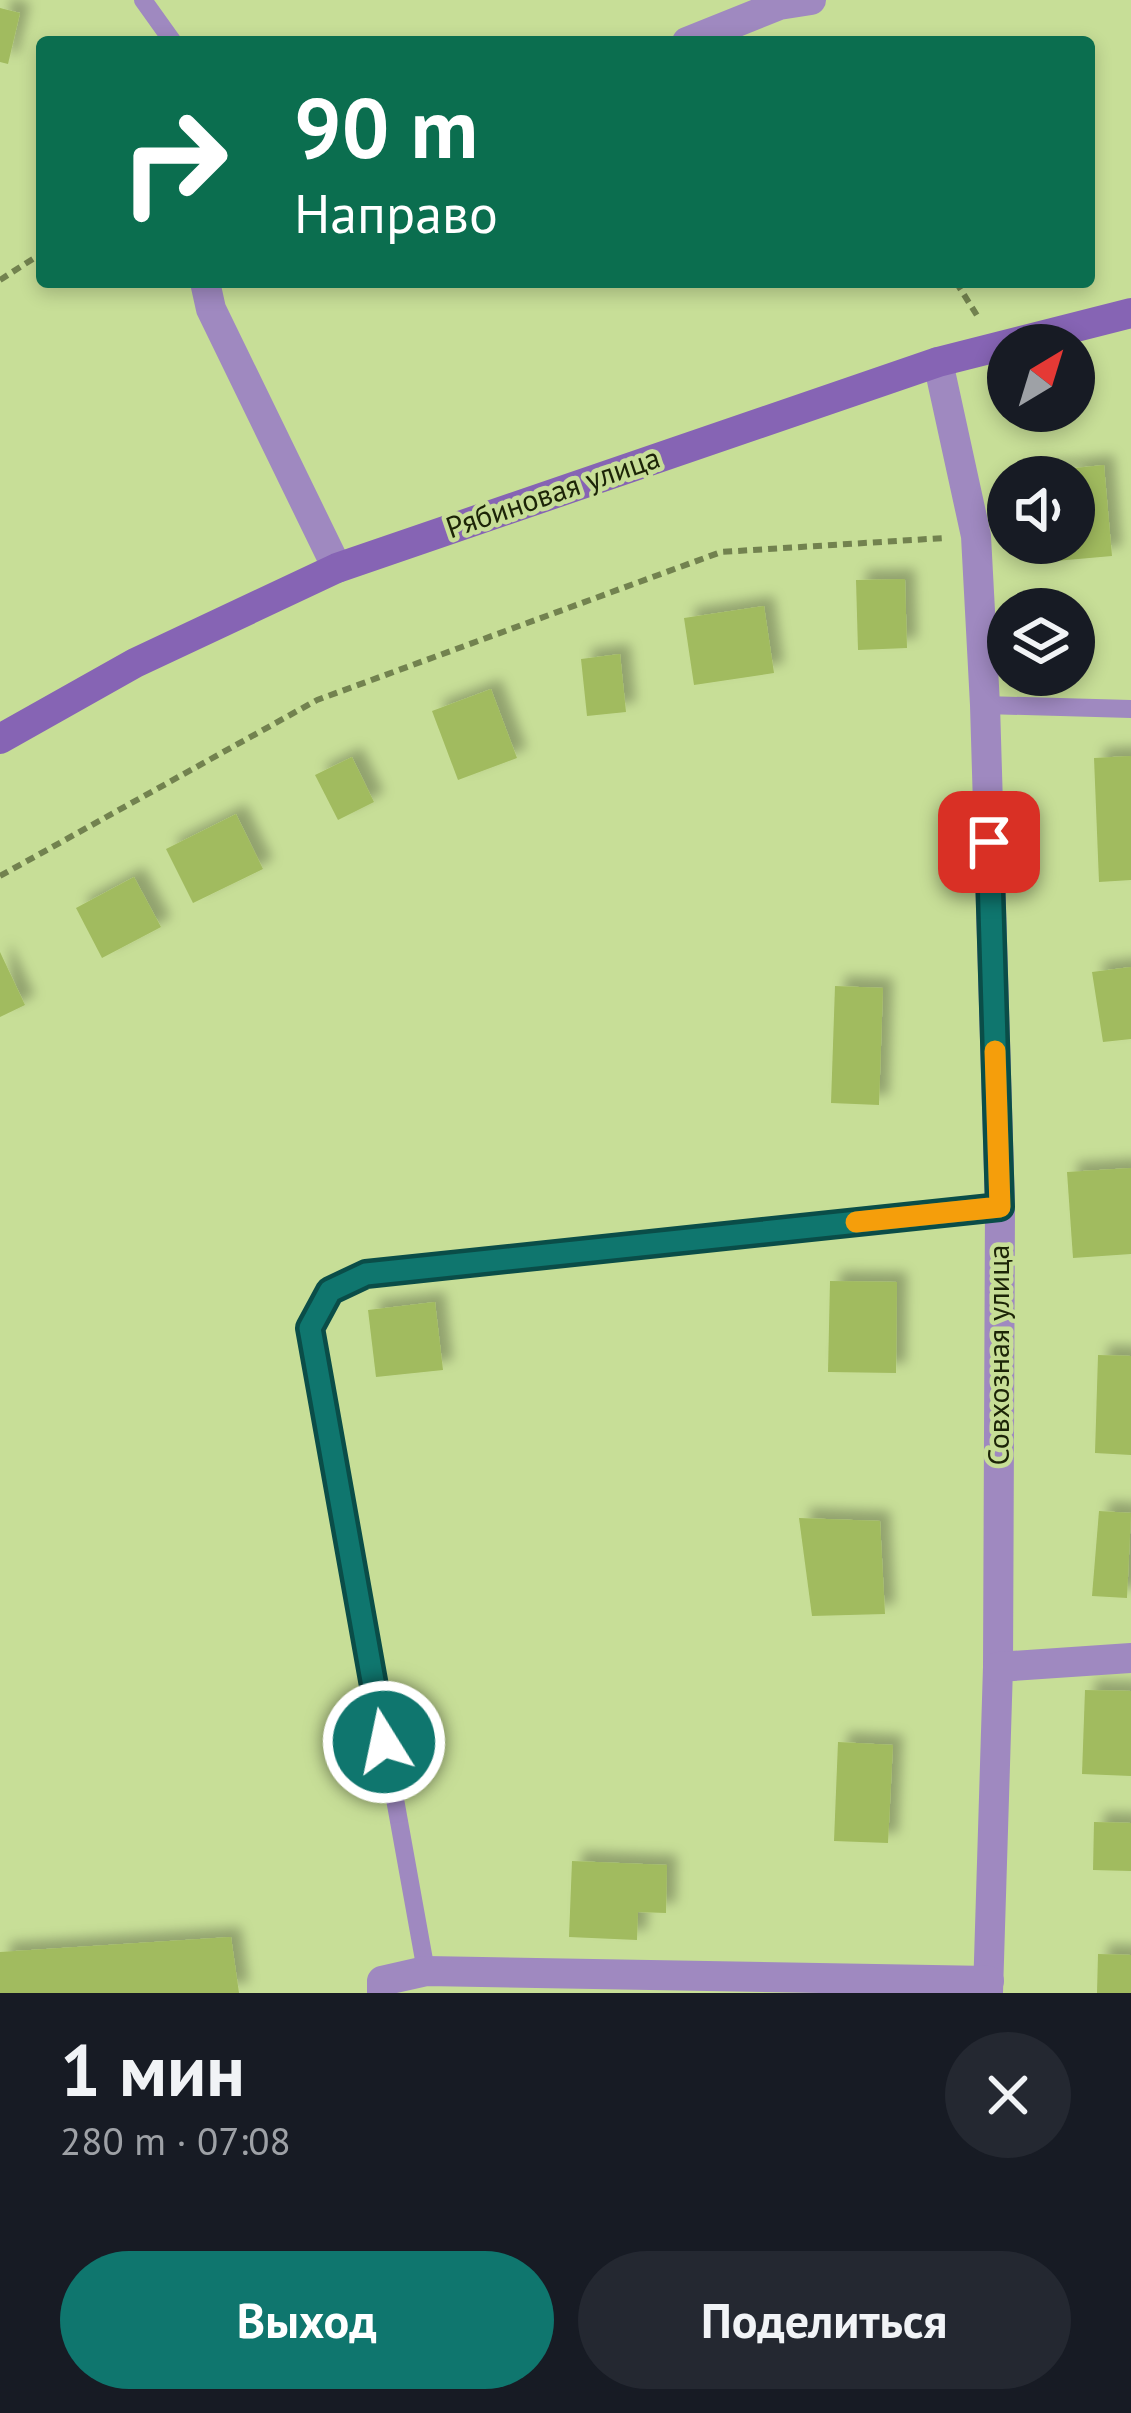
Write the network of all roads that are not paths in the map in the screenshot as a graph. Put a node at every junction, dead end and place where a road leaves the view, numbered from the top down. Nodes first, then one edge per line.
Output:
1 (143, 0) edge
2 (811, 0) edge
3 (757, 8) edge
4 (169, 36) edge
5 (699, 36) edge
6 (206, 288) edge
7 (1131, 313) edge
8 (938, 362) junction
9 (338, 568) junction
10 (985, 705) junction
11 (1131, 709) edge
12 (0, 739) edge
13 (1000, 1207) junction
14 (1131, 1658) edge
15 (998, 1667) junction
16 (426, 1971) junction
17 (988, 1987) edge
18 (382, 1993) edge

1 - 4 lane
2 - 3 street
3 - 5 street
6 - 9 street
7 - 8 main road, Рябиновая улица
8 - 9 main road, Рябиновая улица
8 - 10 street, Совхозная улица
9 - 12 main road, Рябиновая улица
10 - 11 lane
10 - 13 street, Совхозная улица
13 - 15 street, Совхозная улица
13 - 16 lane
14 - 15 street
15 - 17 street, Совхозная улица
16 - 17 street
16 - 18 street

